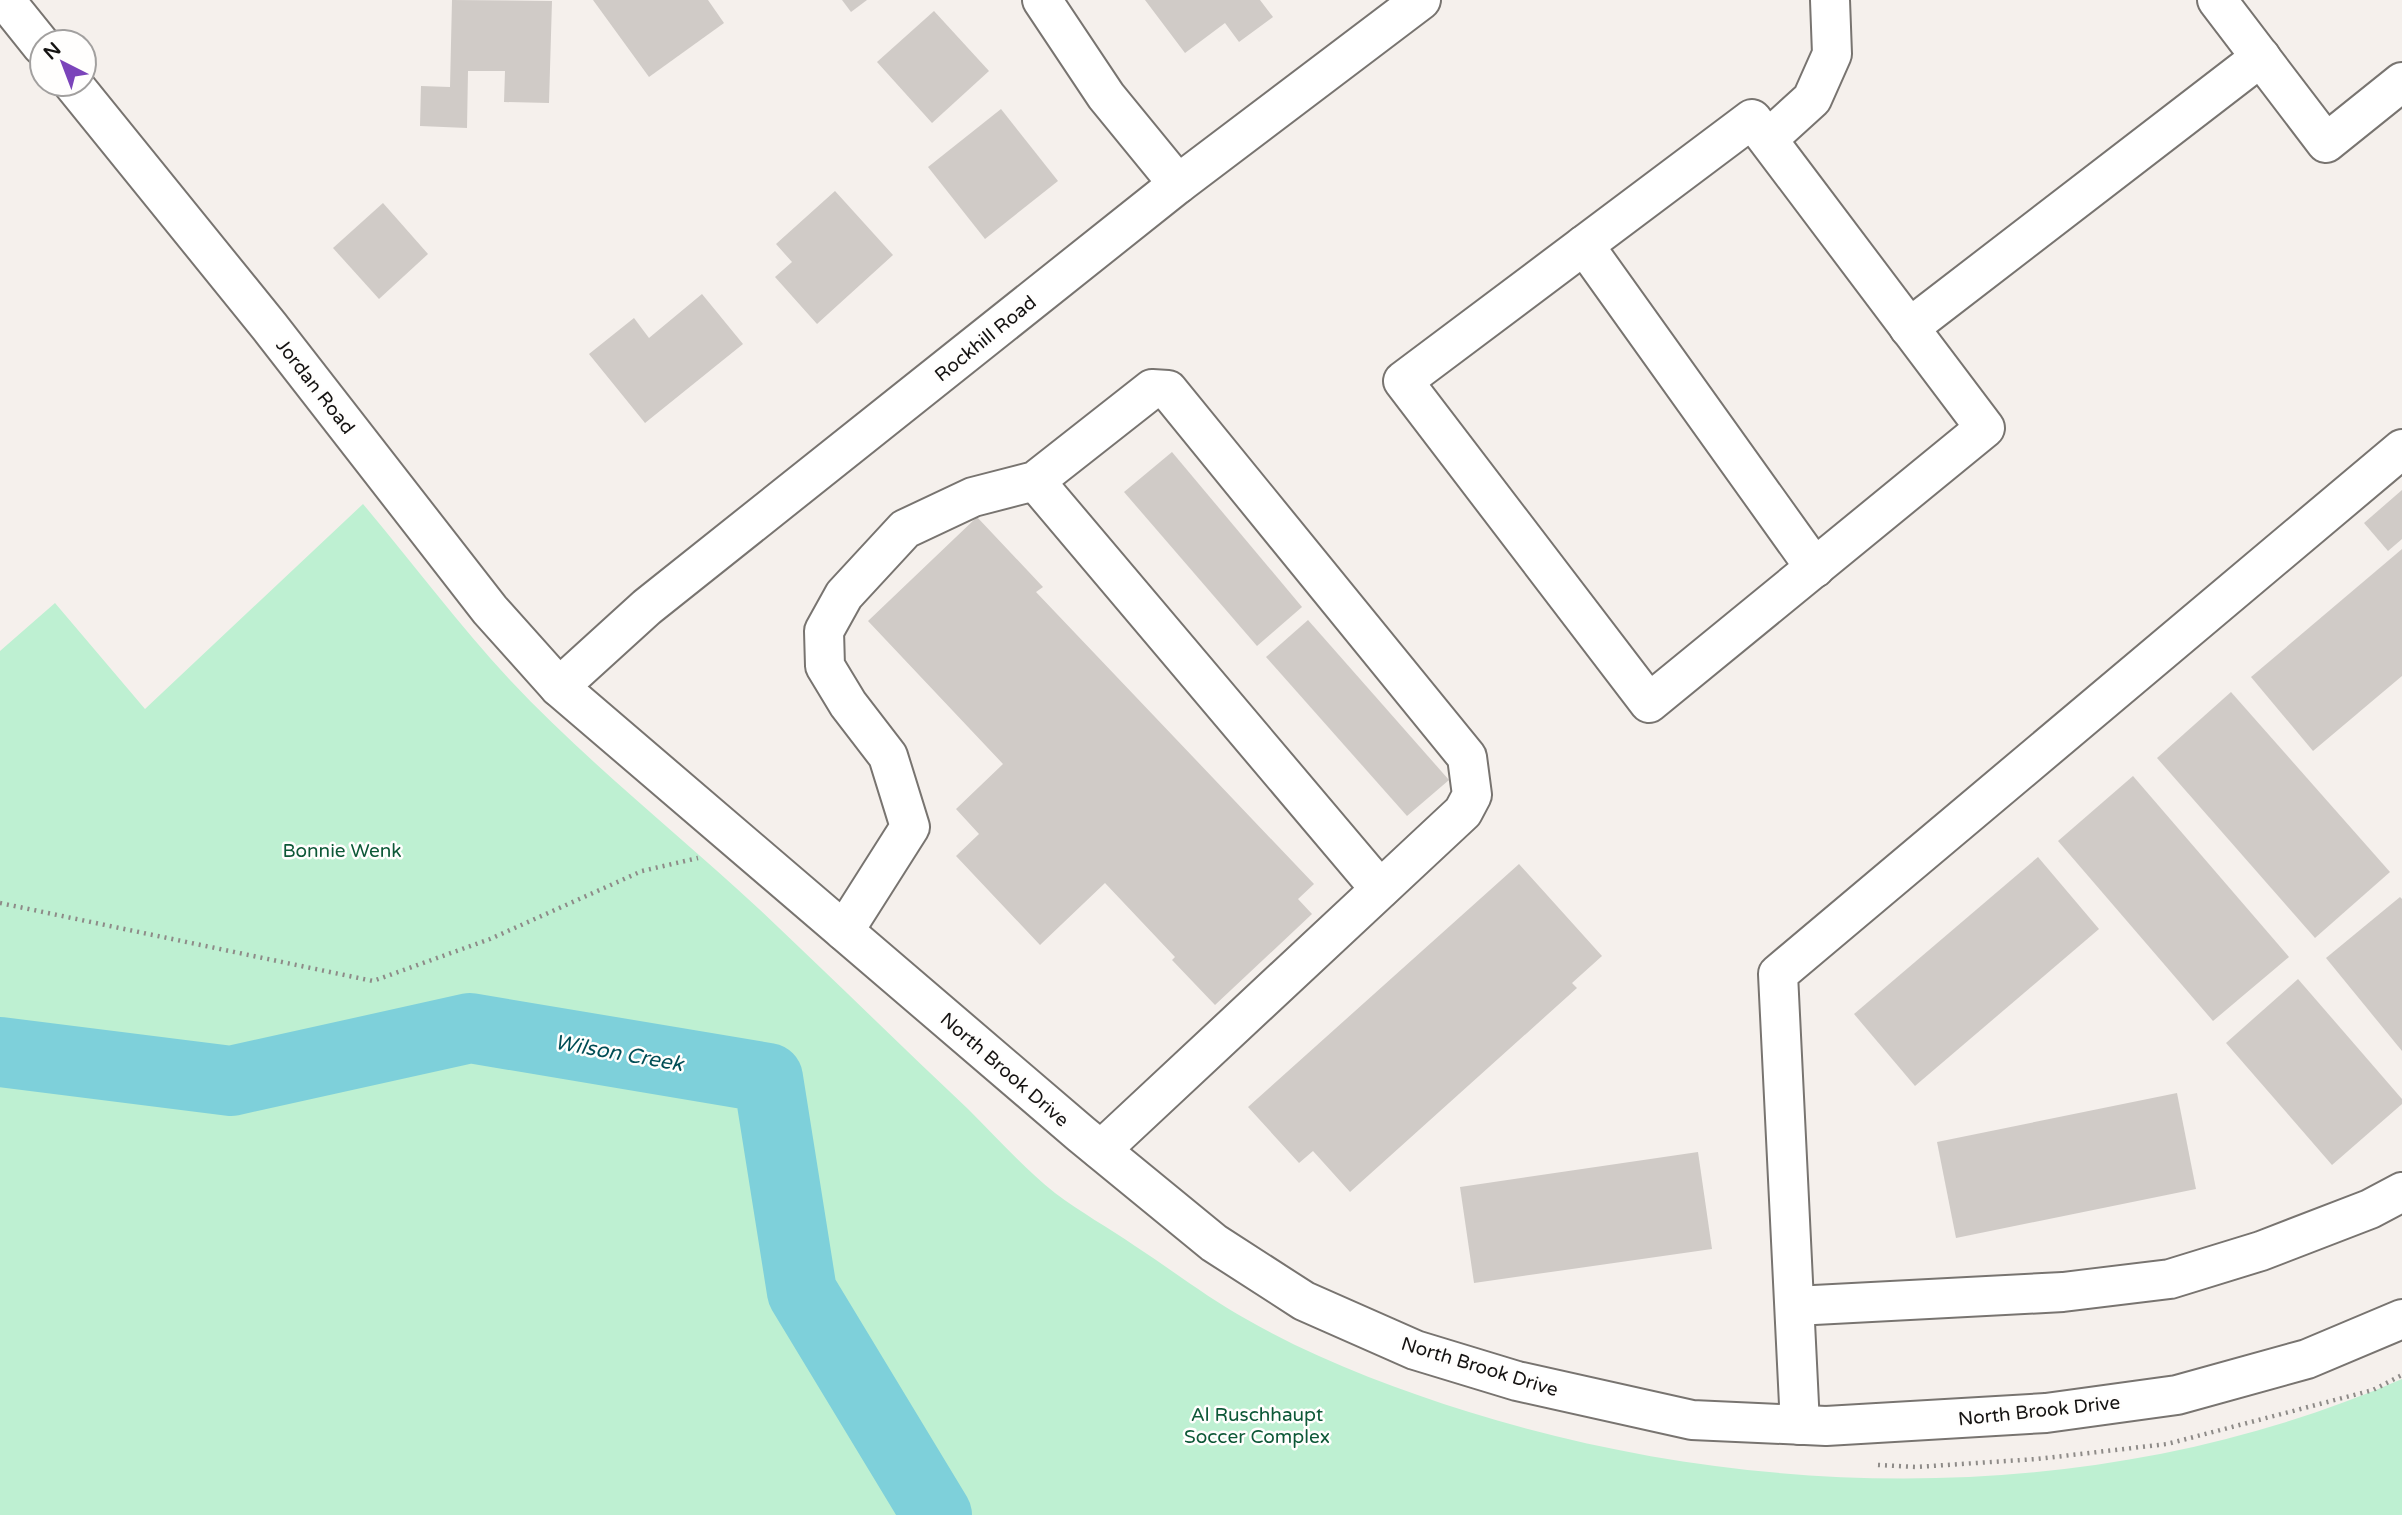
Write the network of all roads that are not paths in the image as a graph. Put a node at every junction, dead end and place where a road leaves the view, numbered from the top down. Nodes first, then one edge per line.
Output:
1 (5, 0) edge
2 (1042, 0) edge
3 (1421, 0) edge
4 (1830, 0) edge
5 (2217, 0) edge
6 (28, 29) edge
7 (2261, 57) junction
8 (2402, 82) edge
9 (84, 98) edge
10 (1768, 139) junction
11 (1178, 184) junction
12 (1584, 244) junction
13 (1909, 328) junction
14 (2402, 449) edge
15 (1035, 481) junction
16 (1815, 568) junction
17 (559, 687) junction
18 (1380, 889) junction
19 (844, 931) junction
20 (1101, 1150) junction
21 (2402, 1192) edge
22 (1795, 1306) junction
23 (2402, 1319) edge
24 (1800, 1425) junction

1 - 6 street
2 - 11 street
3 - 11 street, Rockhill Road
4 - 10 street
5 - 7 street
7 - 8 street
7 - 13 street
9 - 17 street, Jordan Road
10 - 12 street
10 - 13 street
11 - 17 street, Rockhill Road
12 - 16 street
12 - 16 street
13 - 16 street
14 - 22 street
15 - 18 street
15 - 18 street
15 - 19 street
17 - 19 street, North Brook Drive
18 - 20 street
19 - 20 street, North Brook Drive
20 - 24 street, North Brook Drive
21 - 22 street
22 - 24 street
23 - 24 street, North Brook Drive

